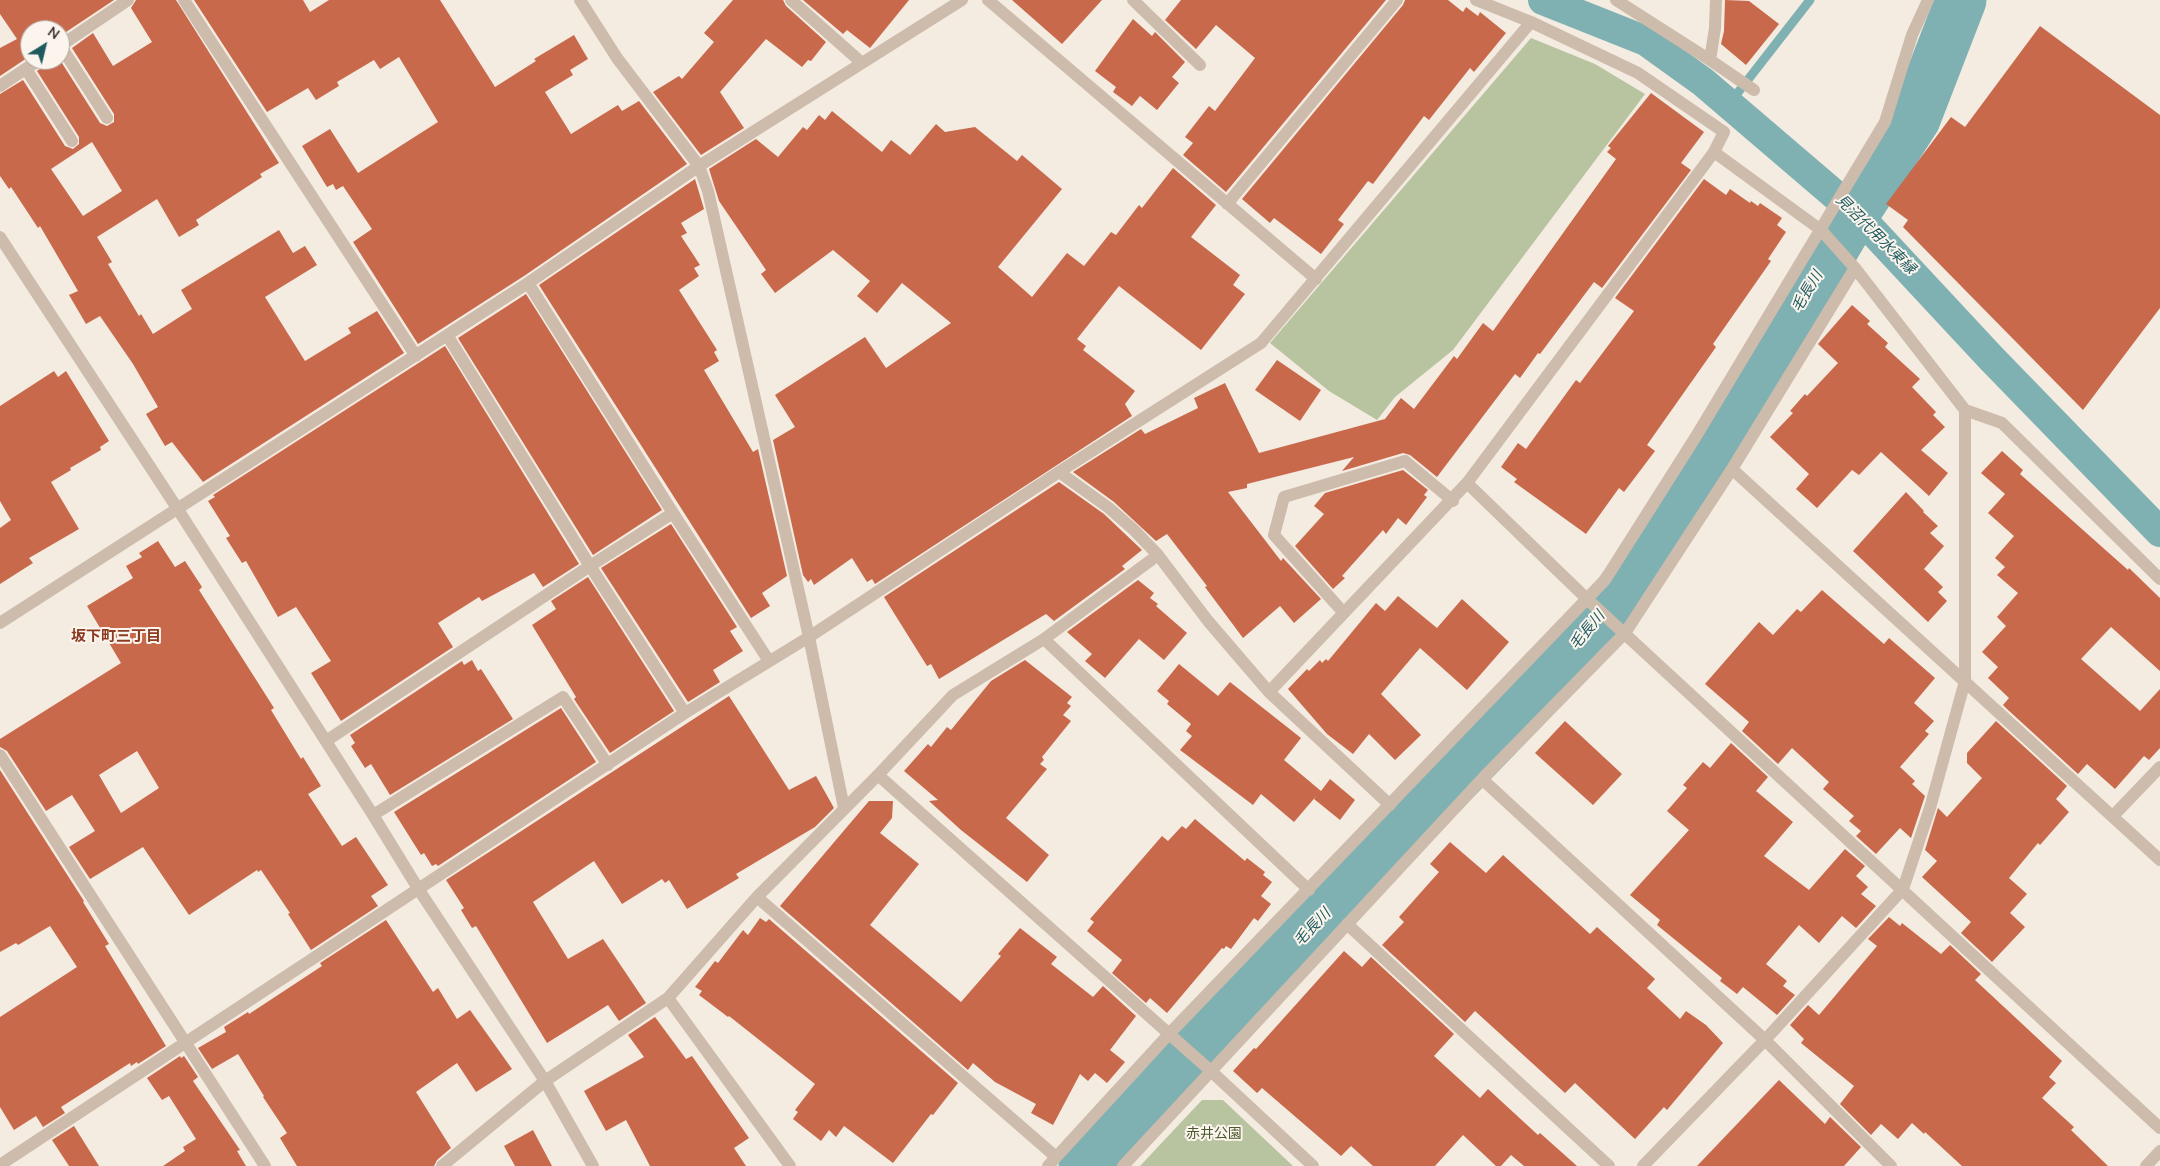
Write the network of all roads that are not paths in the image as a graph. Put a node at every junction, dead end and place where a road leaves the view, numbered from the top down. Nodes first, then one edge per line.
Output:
1 (128, 0) edge
2 (184, 0) edge
3 (580, 0) edge
4 (791, 0) edge
5 (962, 0) edge
6 (988, 0) edge
7 (1133, 0) edge
8 (1397, 0) edge
9 (1476, 0) edge
10 (1616, 0) edge
11 (1716, 0) edge
12 (1928, 0) edge
13 (1531, 22) junction
14 (70, 39) edge
15 (1710, 60) junction
16 (70, 61) edge
17 (862, 63) junction
18 (1200, 65) dead end
19 (23, 70) edge
20 (27, 70) edge
21 (0, 86) edge
22 (1754, 90) dead end
23 (107, 118) dead end
24 (72, 141) dead end
25 (1714, 152) junction
26 (699, 166) junction
27 (1228, 204) junction
28 (1821, 230) junction
29 (0, 237) edge
30 (1856, 268) junction
31 (1316, 280) junction
32 (528, 283) junction
33 (447, 335) junction
34 (416, 356) junction
35 (1965, 410) junction
36 (1732, 469) junction
37 (1059, 472) junction
38 (1467, 483) junction
39 (1453, 501) junction
40 (177, 508) junction
41 (673, 513) junction
42 (1158, 555) junction
43 (590, 566) junction
44 (2160, 579) edge
45 (1587, 599) junction
46 (1343, 612) junction
47 (0, 623) edge
48 (1625, 633) junction
49 (809, 637) junction
50 (1044, 639) junction
51 (769, 661) junction
52 (1965, 681) junction
53 (1269, 692) junction
54 (685, 713) junction
55 (326, 741) junction
56 (0, 755) edge
57 (608, 765) junction
58 (2160, 767) edge
59 (878, 775) junction
60 (1482, 779) junction
61 (1390, 805) junction
62 (844, 808) junction
63 (373, 815) junction
64 (2113, 816) junction
65 (2160, 860) edge
66 (1903, 889) junction
67 (419, 890) junction
68 (1309, 890) junction
69 (757, 897) junction
70 (1347, 924) junction
71 (668, 998) junction
72 (1170, 1034) junction
73 (1765, 1040) junction
74 (185, 1042) junction
75 (1212, 1072) junction
76 (545, 1081) junction
77 (2160, 1128) edge
78 (2160, 1152) edge
79 (1052, 1162) edge
80 (0, 1165) edge
81 (265, 1166) edge
82 (442, 1166) edge
83 (594, 1166) edge
84 (790, 1166) edge
85 (1123, 1166) edge
86 (1313, 1166) edge
87 (1609, 1166) edge
88 (1644, 1166) edge
89 (1891, 1166) edge
90 (2146, 1166) edge

1 - 14 street
2 - 34 street
3 - 26 street
4 - 17 street
5 - 17 street
6 - 27 street
7 - 18 street
8 - 27 street
9 - 13 street
10 - 15 street
11 - 15 street
12 - 28 street
13 - 25 street
13 - 31 street
15 - 22 street
16 - 23 street
17 - 26 street
19 - 21 street
20 - 24 street
25 - 28 street
25 - 38 street
26 - 32 street
26 - 49 street
27 - 31 street
28 - 30 street
28 - 45 street
29 - 40 street
30 - 35 street
30 - 36 street
31 - 37 street
32 - 33 street
32 - 41 street
33 - 34 street
33 - 43 street
34 - 40 street
35 - 44 street
35 - 52 street
36 - 48 street
36 - 52 street
37 - 42 street
37 - 49 street
38 - 39 street
38 - 45 street
39 - 46 street
39 - 46 street
40 - 47 street
40 - 55 street
41 - 43 street
41 - 51 street
42 - 50 street
42 - 53 street
43 - 54 street
43 - 55 street
45 - 48 street
45 - 61 street
46 - 53 street
48 - 60 street
48 - 66 street
49 - 51 street
49 - 62 street
50 - 59 street
50 - 68 street
51 - 54 street
52 - 64 street
52 - 66 street
53 - 61 street
54 - 57 street
55 - 63 street
56 - 74 street
57 - 63 street
57 - 67 street
58 - 64 street
59 - 62 street
59 - 72 street
60 - 70 street
60 - 73 street
61 - 68 street
62 - 69 street
63 - 67 street
64 - 65 street
66 - 73 street
66 - 77 street
67 - 74 street
67 - 76 street
68 - 72 street
69 - 71 street
69 - 79 street
70 - 75 street
70 - 87 street
71 - 76 street
71 - 84 street
72 - 75 street
72 - 79 street
73 - 88 street
73 - 89 street
74 - 80 street
74 - 81 street
75 - 85 street
75 - 86 street
76 - 82 street
76 - 83 street
78 - 90 street

